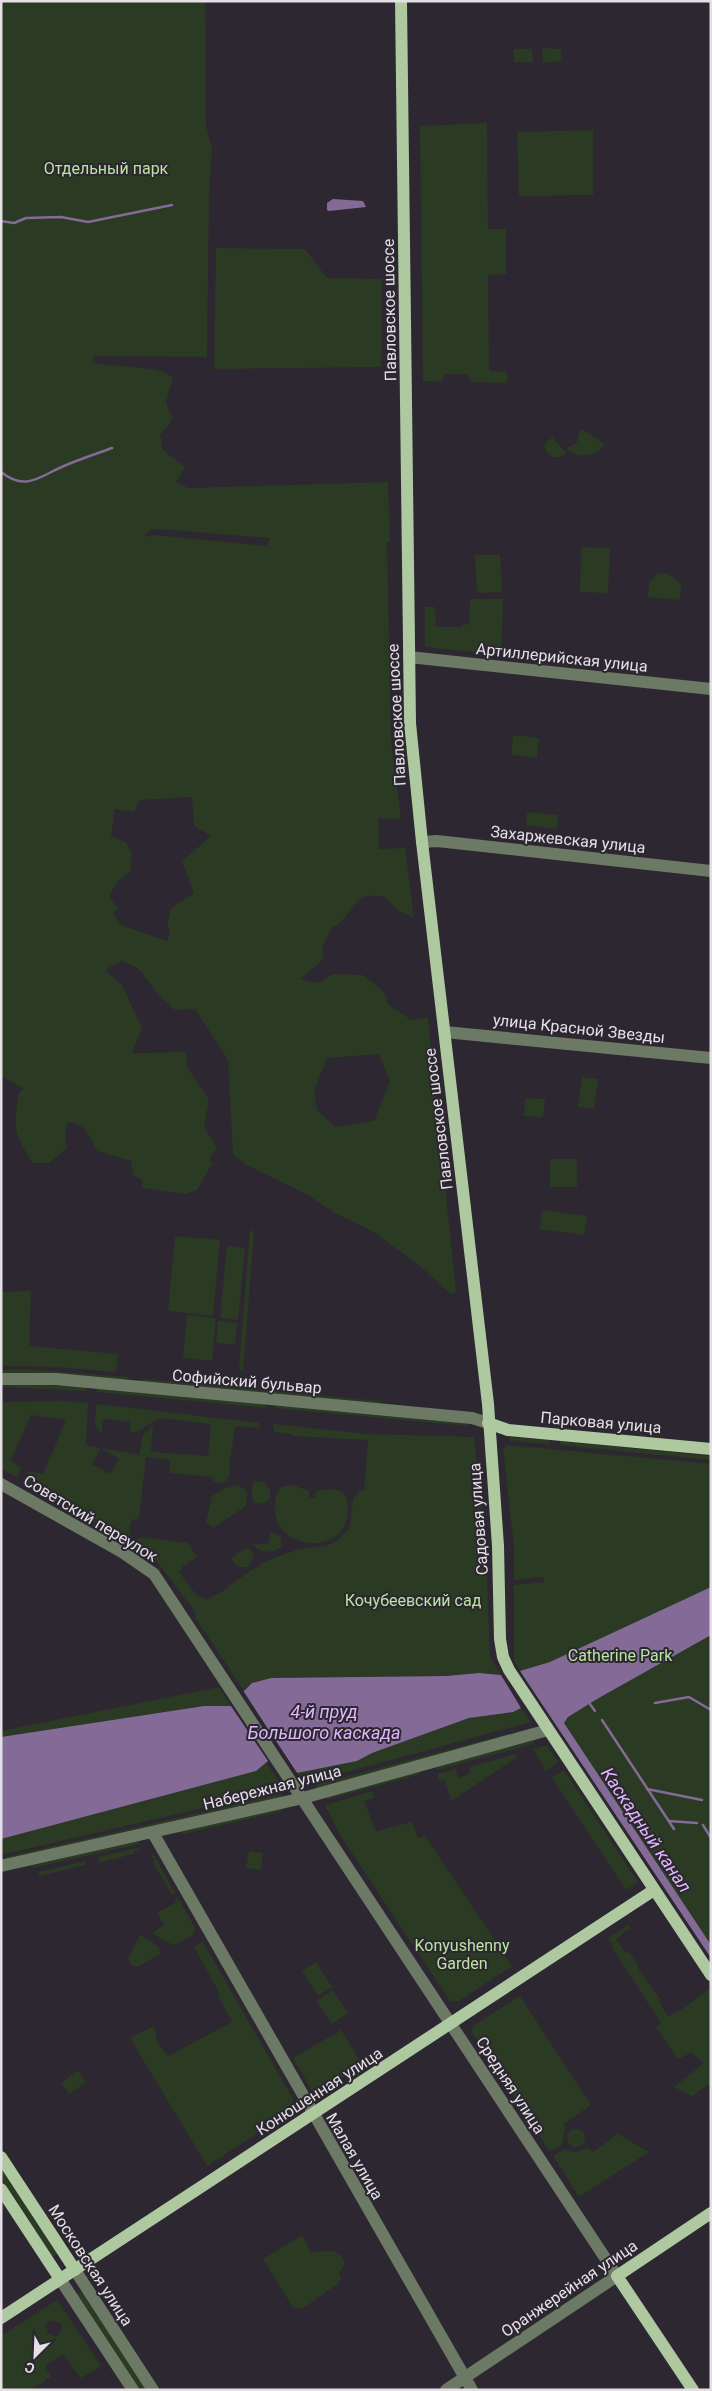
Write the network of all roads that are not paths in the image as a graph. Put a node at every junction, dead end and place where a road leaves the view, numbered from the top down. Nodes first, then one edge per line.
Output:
1 (401, 1) edge
2 (409, 657) junction
3 (711, 689) edge
4 (422, 842) junction
5 (711, 871) edge
6 (444, 1032) junction
7 (711, 1058) edge
8 (1, 1379) edge
9 (488, 1423) junction
10 (711, 1449) edge
11 (1, 1484) edge
12 (548, 1730) junction
13 (303, 1798) junction
14 (152, 1833) junction
15 (1, 1866) edge
16 (654, 1890) junction
17 (711, 1975) edge
18 (451, 2024) junction
19 (313, 2114) junction
20 (1, 2157) edge
21 (1, 2188) edge
22 (711, 2214) edge
23 (75, 2270) junction
24 (617, 2276) junction
25 (60, 2279) junction
26 (1, 2318) edge
27 (465, 2377) junction
28 (132, 2390) edge
29 (153, 2390) edge
30 (446, 2390) edge
31 (472, 2390) edge
32 (693, 2390) edge

1 - 2 main road, Павловское шоссе
2 - 3 street, Артиллерийская улица
2 - 4 main road, Павловское шоссе
4 - 5 street, Захаржевская улица
4 - 6 main road, Павловское шоссе
6 - 7 street, улица Красной Звезды
6 - 9 main road, Павловское шоссе
8 - 9 street, Софийский бульвар
9 - 10 main road, Парковая улица
9 - 12 main road, Садовая улица
11 - 13 street, Советский переулок
12 - 13 street, Набережная улица
12 - 16 main road
13 - 14 street, Набережная улица
13 - 18 street, Средняя улица
14 - 15 street, Набережная улица
14 - 19 street, Малая улица
16 - 17 main road
16 - 18 main road, Конюшенная улица
18 - 19 main road, Конюшенная улица
18 - 24 street, Средняя улица
19 - 23 main road, Конюшенная улица
19 - 27 street, Малая улица
20 - 23 main road, Московская улица
21 - 25 main road, Московская улица
22 - 24 main road, Оранжерейная улица
23 - 25 main road, Конюшенная улица
23 - 29 street, Московская улица
24 - 27 street, Оранжерейная улица
24 - 32 main road, Средняя улица
25 - 26 main road, Конюшенная улица
25 - 28 street, Московская улица
27 - 30 street, Оранжерейная улица
27 - 31 street, Малая улица

